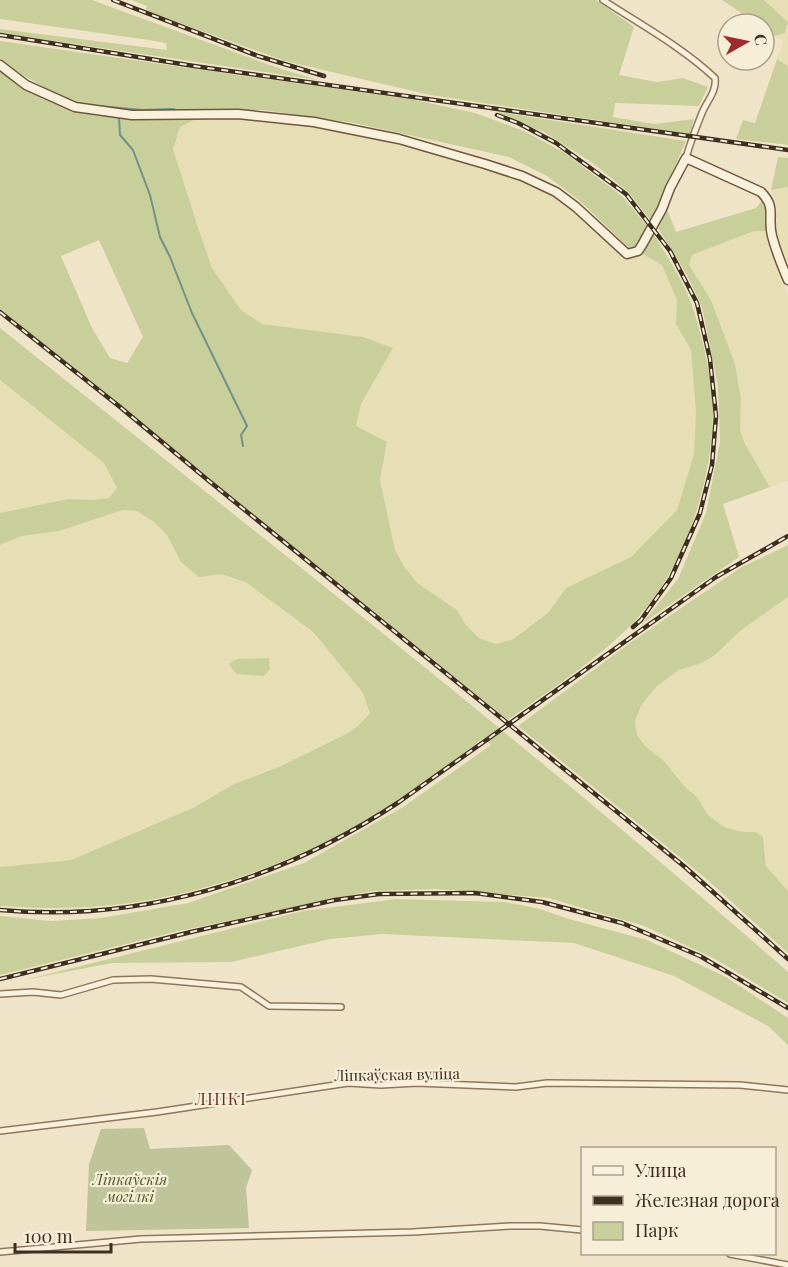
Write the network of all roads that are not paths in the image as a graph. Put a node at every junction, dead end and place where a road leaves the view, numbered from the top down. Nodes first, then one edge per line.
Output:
1 (603, 0) edge
2 (0, 65) edge
3 (686, 158) junction
4 (788, 280) edge
5 (0, 994) edge
6 (341, 1007) dead end
7 (788, 1089) edge
8 (0, 1131) edge
9 (581, 1230) edge
10 (0, 1252) edge
11 (735, 1255) edge
12 (788, 1265) edge

1 - 3 street
2 - 3 street
3 - 4 street
5 - 6 street
7 - 8 street, Ліпкаўская вуліца
9 - 10 street
11 - 12 street

